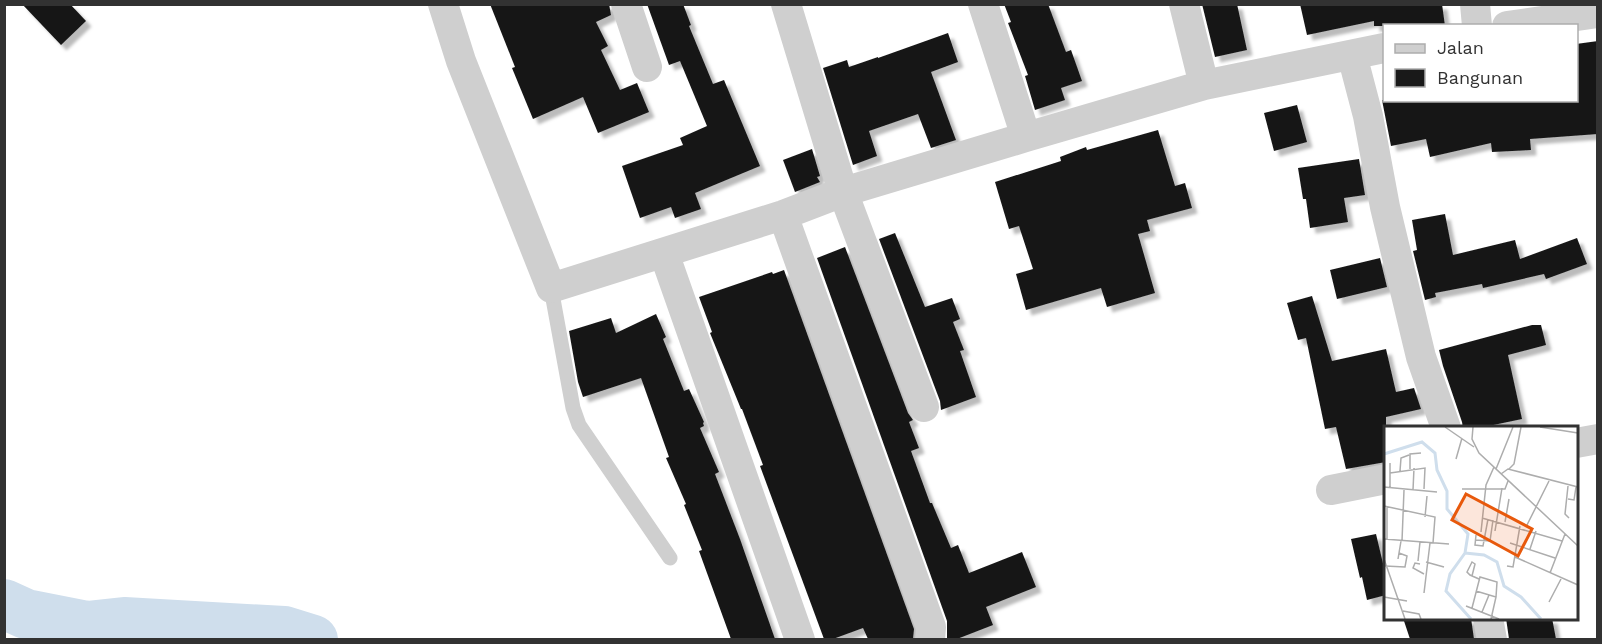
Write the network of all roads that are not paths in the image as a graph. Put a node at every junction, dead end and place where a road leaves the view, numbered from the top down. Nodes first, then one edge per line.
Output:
1 (443, 4) edge
2 (626, 4) edge
3 (786, 4) edge
4 (983, 4) edge
5 (1184, 4) edge
6 (1474, 4) edge
7 (1598, 13) edge
8 (1477, 24) edge
9 (1521, 24) edge
10 (1383, 48) edge
11 (1352, 55) junction
12 (647, 67) dead end
13 (1203, 85) junction
14 (1026, 137) junction
15 (843, 192) junction
16 (783, 215) junction
17 (664, 253) junction
18 (551, 288) junction
19 (924, 407) dead end
20 (1445, 426) edge
21 (1598, 439) edge
22 (1578, 443) edge
23 (1384, 479) edge
24 (1331, 490) dead end
25 (670, 558) dead end
26 (1488, 620) edge
27 (800, 639) edge
28 (930, 639) edge
29 (1492, 639) edge

1 - 18 street
2 - 12 street
3 - 15 street
4 - 14 street
5 - 13 street
6 - 8 street
7 - 9 street
10 - 11 street
11 - 13 street
11 - 20 street
13 - 14 street
14 - 15 street
15 - 16 street
15 - 19 street
16 - 17 street
16 - 28 street
17 - 18 street
17 - 27 street
18 - 25 lane
21 - 22 street
23 - 24 street
26 - 29 street

